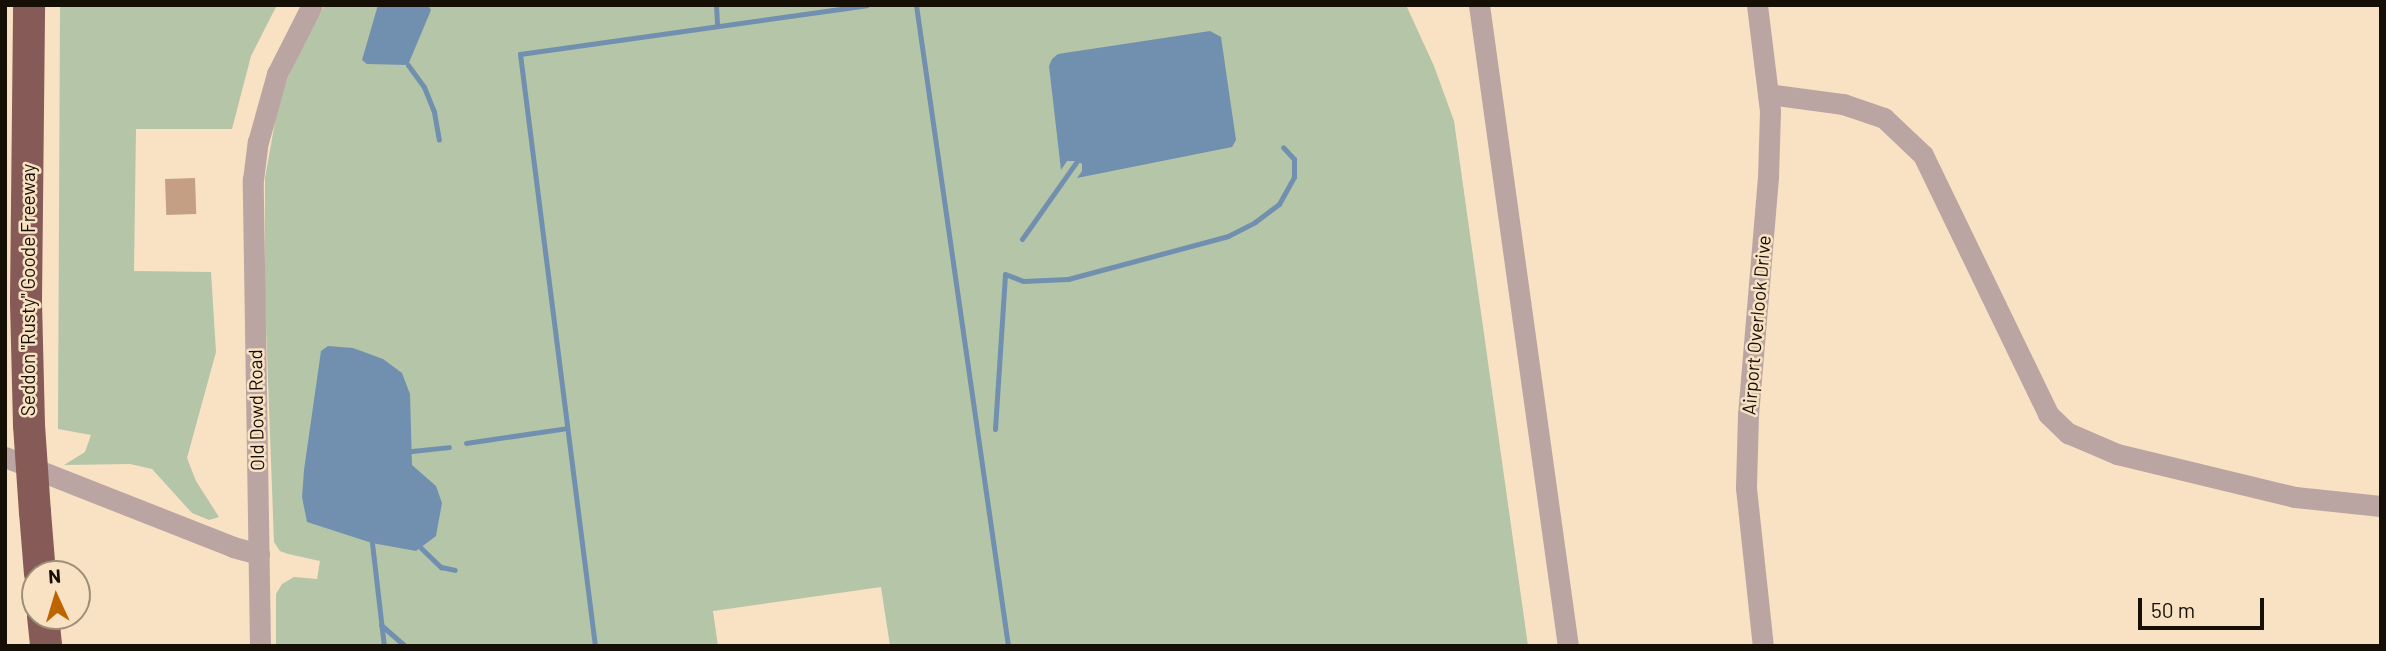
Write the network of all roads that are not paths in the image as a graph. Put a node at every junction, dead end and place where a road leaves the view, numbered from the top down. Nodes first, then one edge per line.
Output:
1 (29, 5) edge
2 (312, 5) edge
3 (1479, 5) edge
4 (1757, 5) edge
5 (1768, 94) junction
6 (5, 457) edge
7 (2381, 506) edge
8 (259, 554) junction
9 (39, 560) edge
10 (260, 646) edge
11 (1568, 646) edge
12 (1763, 646) edge

1 - 9 highway, Seddon "Rusty" Goode Freeway, bridge
2 - 8 street, Old Dowd Road
3 - 11 street
4 - 5 street, Airport Overlook Drive
5 - 7 street
5 - 12 street, Airport Overlook Drive
6 - 8 street
8 - 10 street, Old Dowd Road

